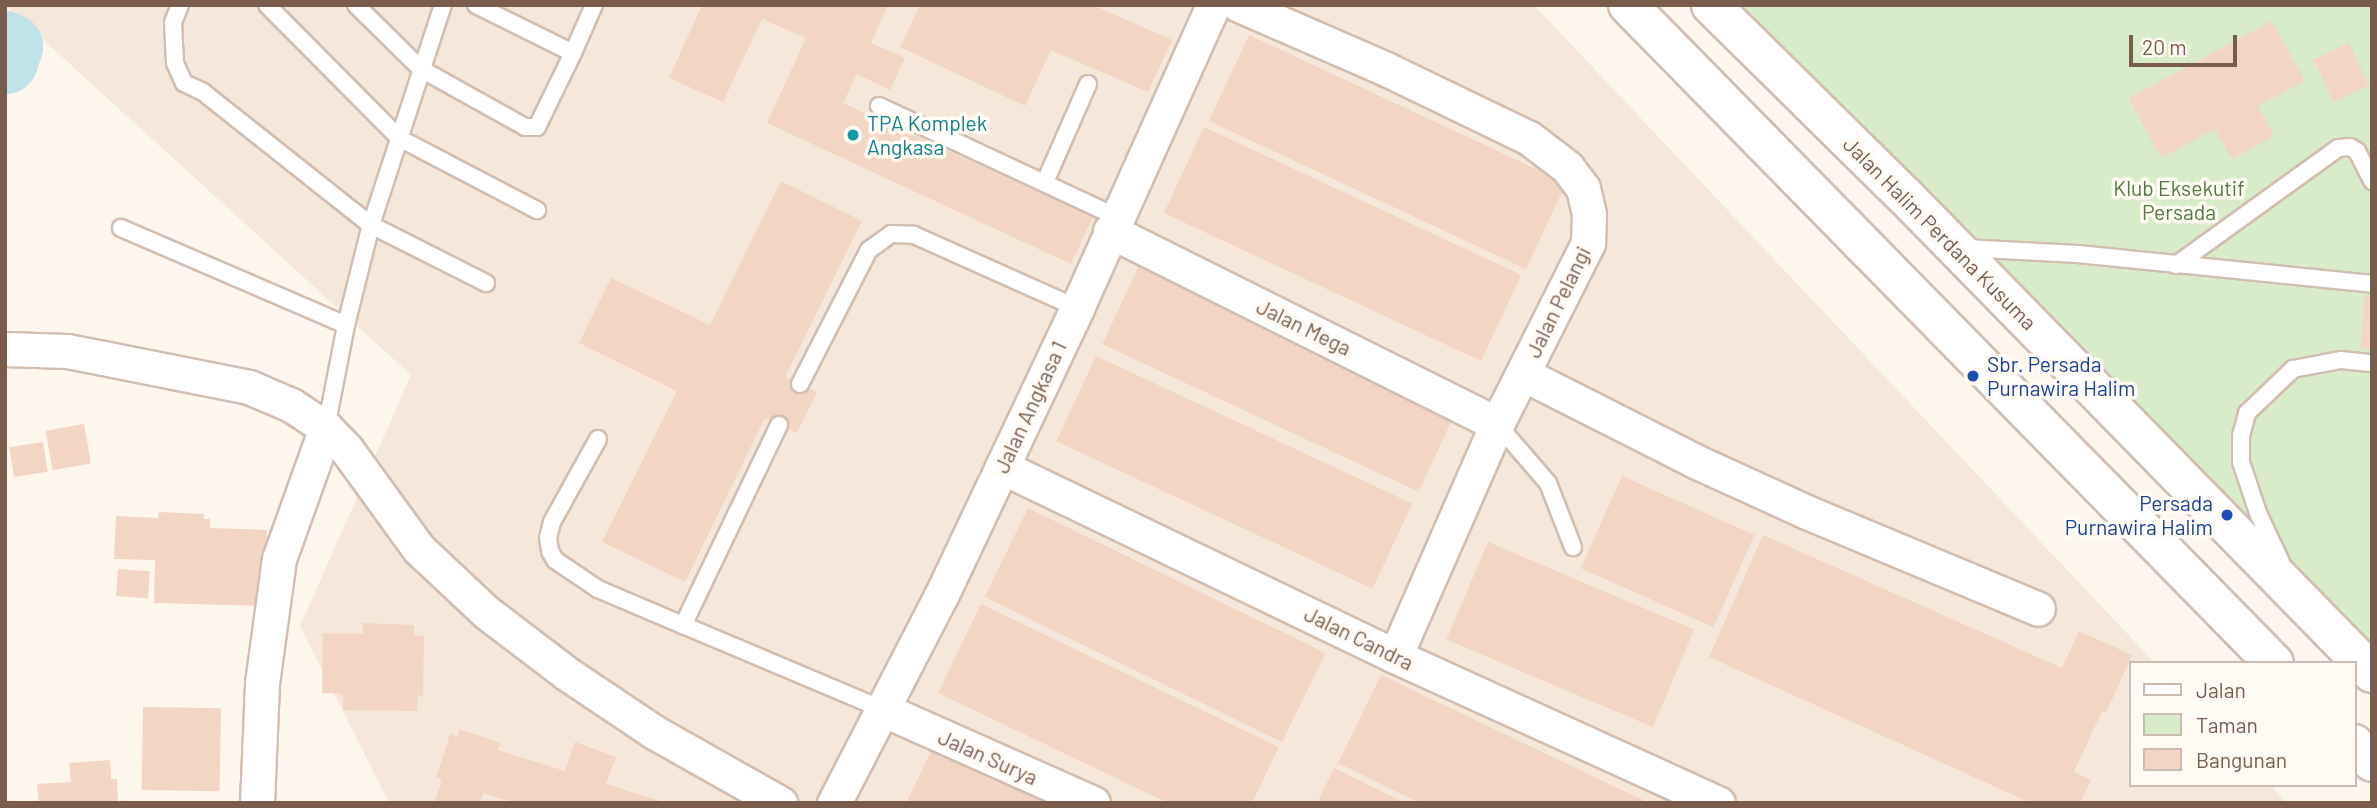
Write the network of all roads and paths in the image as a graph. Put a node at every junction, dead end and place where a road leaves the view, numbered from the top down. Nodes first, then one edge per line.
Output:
1 (180, 5) edge
2 (267, 5) edge
3 (356, 5) edge
4 (443, 5) edge
5 (476, 5) edge
6 (594, 5) edge
7 (1213, 5) edge
8 (1240, 5) edge
9 (1628, 5) edge
10 (1712, 5) edge
11 (573, 53) junction
12 (421, 69) junction
13 (1088, 83) dead end
14 (879, 106) dead end
15 (399, 138) junction
16 (2372, 181) edge
17 (1045, 183) junction
18 (537, 210) dead end
19 (1113, 224) junction
20 (371, 225) junction
21 (121, 228) dead end
22 (1955, 247) junction
23 (2176, 265) junction
24 (486, 283) dead end
25 (2372, 284) edge
26 (1077, 307) junction
27 (345, 325) junction
28 (5, 349) edge
29 (2372, 363) edge
30 (1523, 374) junction
31 (800, 384) dead end
32 (1497, 424) junction
33 (779, 425) dead end
34 (326, 428) junction
35 (598, 439) dead end
36 (1002, 467) junction
37 (1573, 547) dead end
38 (2300, 599) junction
39 (2038, 609) dead end
40 (683, 625) junction
41 (1395, 656) junction
42 (2272, 661) edge
43 (2372, 673) edge
44 (884, 710) junction
45 (2356, 746) edge
46 (2372, 762) edge
47 (257, 803) edge
48 (780, 803) edge
49 (834, 803) edge
50 (1093, 803) edge
51 (1718, 803) edge

1 - 20 lane
2 - 15 lane
3 - 12 lane
4 - 12 lane
5 - 11 lane
6 - 11 lane
7 - 19 street, Jalan Angkasa 1
8 - 30 street, Jalan Pelangi
9 - 42 street
10 - 22 street, Jalan Halim Perdana Kusuma
11 - 12 lane
12 - 15 lane
13 - 17 lane
14 - 17 lane
15 - 18 lane
15 - 20 lane
16 - 23 lane
17 - 19 lane
19 - 26 street, Jalan Angkasa 1
19 - 32 street, Jalan Mega
20 - 24 lane
20 - 27 lane
21 - 27 lane
22 - 23 lane
22 - 38 street, Jalan Halim Perdana Kusuma
23 - 25 lane
26 - 31 lane
26 - 36 street, Jalan Angkasa 1
27 - 34 lane
28 - 34 street
29 - 38 lane
30 - 32 street, Jalan Pelangi
30 - 39 street
32 - 37 lane
32 - 41 street, Jalan Pelangi
33 - 40 lane
34 - 47 street
34 - 48 street
35 - 40 lane
36 - 41 street, Jalan Candra
36 - 44 street, Jalan Angkasa 1
38 - 43 street, Jalan Halim Perdana Kusuma
40 - 44 lane
41 - 51 street, Jalan Candra
44 - 49 street, Jalan Angkasa 1
44 - 50 street, Jalan Surya
45 - 46 street

